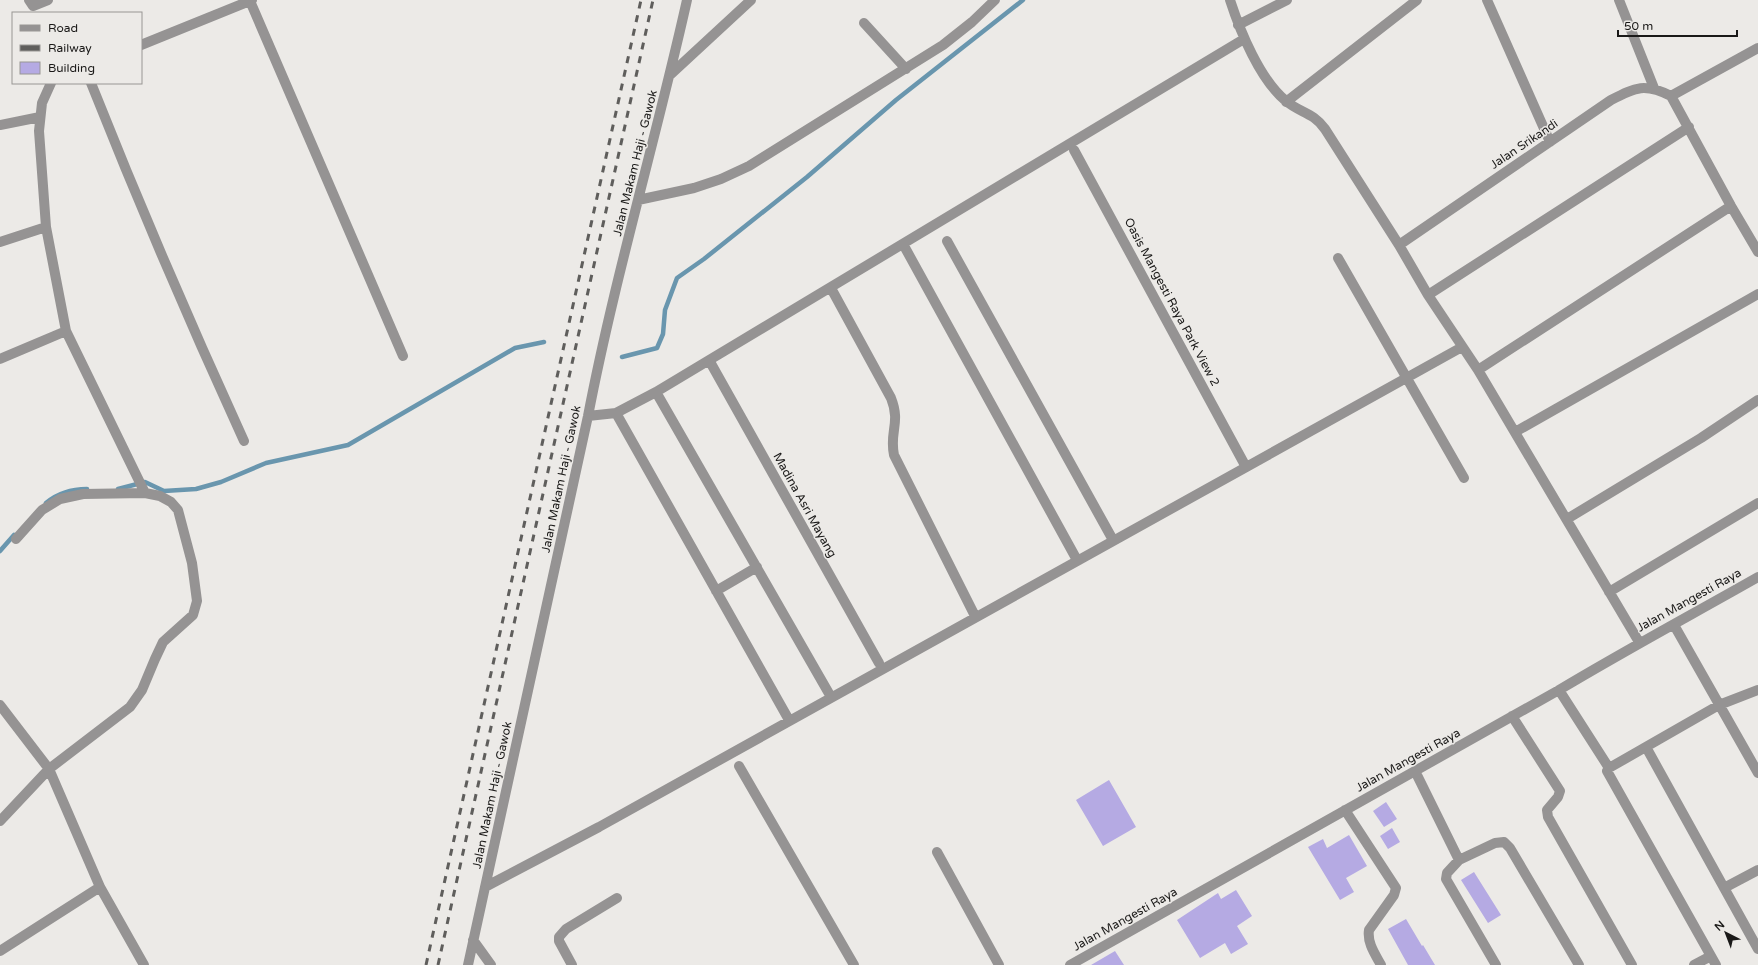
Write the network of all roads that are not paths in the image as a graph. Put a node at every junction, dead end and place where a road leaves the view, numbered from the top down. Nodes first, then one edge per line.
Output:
1 (48, 0) edge
2 (251, 0) edge
3 (687, 0) edge
4 (751, 0) edge
5 (996, 0) edge
6 (1230, 0) edge
7 (1287, 0) edge
8 (1417, 0) edge
9 (1487, 0) edge
10 (1619, 0) edge
11 (33, 6) edge
12 (864, 23) dead end
13 (1238, 25) junction
14 (1244, 39) junction
15 (142, 45) edge
16 (1758, 48) edge
17 (906, 69) junction
18 (671, 74) junction
19 (50, 84) edge
20 (91, 84) edge
21 (1654, 88) junction
22 (1671, 96) junction
23 (1286, 102) junction
24 (40, 117) junction
25 (0, 125) edge
26 (1689, 127) junction
27 (1550, 142) junction
28 (1074, 150) dead end
29 (638, 200) junction
30 (1731, 206) junction
31 (46, 227) junction
32 (947, 241) dead end
33 (0, 242) edge
34 (903, 244) junction
35 (1399, 245) junction
36 (1757, 249) edge
37 (1338, 258) dead end
38 (832, 290) dead end
39 (1758, 294) edge
40 (1428, 295) junction
41 (66, 331) junction
42 (1462, 347) junction
43 (403, 356) dead end
44 (0, 359) edge
45 (709, 360) junction
46 (1478, 370) junction
47 (1406, 378) junction
48 (656, 392) junction
49 (1758, 400) edge
50 (616, 413) junction
51 (588, 416) junction
52 (1516, 432) junction
53 (244, 441) dead end
54 (1246, 466) junction
55 (1464, 478) dead end
56 (142, 487) junction
57 (1758, 503) edge
58 (1568, 519) junction
59 (16, 539) dead end
60 (1113, 540) junction
61 (1077, 560) junction
62 (756, 567) junction
63 (1758, 578) edge
64 (716, 590) junction
65 (1609, 592) junction
66 (975, 616) junction
67 (1674, 625) junction
68 (1639, 642) junction
69 (879, 663) dead end
70 (1559, 690) junction
71 (1758, 690) edge
72 (831, 697) junction
73 (0, 705) edge
74 (1719, 705) junction
75 (1512, 716) junction
76 (789, 720) junction
77 (1646, 747) junction
78 (739, 766) dead end
79 (1609, 768) junction
80 (49, 769) junction
81 (1415, 771) junction
82 (1758, 773) edge
83 (1345, 810) junction
84 (0, 821) edge
85 (937, 852) dead end
86 (1459, 860) junction
87 (1758, 870) edge
88 (100, 887) junction
89 (485, 887) junction
90 (1724, 888) junction
91 (617, 898) dead end
92 (473, 940) junction
93 (1758, 949) edge
94 (0, 951) edge
95 (1713, 961) edge
96 (1081, 962) edge
97 (144, 965) edge
98 (468, 965) edge
99 (491, 965) edge
100 (572, 965) edge
101 (854, 965) edge
102 (999, 965) edge
103 (1070, 965) edge
104 (1381, 965) edge
105 (1496, 965) edge
106 (1579, 965) edge
107 (1632, 965) edge
108 (1694, 965) edge

1 - 11 street
2 - 15 street
2 - 43 street
3 - 18 street, Jalan Makam Haji - Gawok
4 - 18 street
5 - 17 street
6 - 13 street
7 - 13 street
8 - 23 street
9 - 27 street
10 - 21 street
12 - 17 street
13 - 14 street
14 - 23 street
14 - 34 street
16 - 22 street
17 - 29 street
18 - 29 street, Jalan Makam Haji - Gawok
19 - 24 street
20 - 53 street
21 - 22 street, Jalan Srikandi
21 - 27 street, Jalan Srikandi
22 - 26 street
23 - 35 street
24 - 25 street
24 - 31 street
26 - 30 street
26 - 40 street
27 - 35 street, Jalan Srikandi
28 - 54 street, Oasis Mangesti Raya Park View 2
29 - 51 street, Jalan Makam Haji - Gawok
30 - 36 street
30 - 46 street
31 - 33 street
31 - 41 street
32 - 60 street
34 - 45 street
34 - 61 street
35 - 40 street
37 - 47 street
38 - 66 street
39 - 52 street
40 - 42 street
41 - 44 street
41 - 56 street
42 - 46 street
42 - 47 street
45 - 48 street
45 - 69 street, Madina Asri Mayang
46 - 52 street
47 - 54 street
47 - 55 street
48 - 50 street
48 - 62 street
49 - 58 street
50 - 51 street
50 - 64 street
51 - 89 street, Jalan Makam Haji - Gawok
52 - 58 street
54 - 60 street
56 - 59 street
56 - 80 street
57 - 65 street
58 - 65 street
60 - 61 street
61 - 66 street
62 - 64 street
62 - 72 street
63 - 67 street, Jalan Mangesti Raya
64 - 76 street
65 - 68 street
66 - 72 street
67 - 68 street, Jalan Mangesti Raya
67 - 74 street
68 - 70 street, Jalan Mangesti Raya
70 - 75 street, Jalan Mangesti Raya
70 - 79 street
71 - 74 street
72 - 76 street
73 - 80 street
74 - 77 street
74 - 82 street
75 - 81 street, Jalan Mangesti Raya
75 - 107 street
76 - 89 street
77 - 79 street
77 - 90 street
78 - 101 street
79 - 95 street
80 - 84 street
80 - 88 street
81 - 83 street, Jalan Mangesti Raya
81 - 86 street
83 - 96 street, Jalan Mangesti Raya
83 - 104 street
85 - 102 street
86 - 105 street
86 - 106 street
87 - 90 street
88 - 94 street
88 - 97 street
89 - 92 street, Jalan Makam Haji - Gawok
90 - 93 street
91 - 100 street
92 - 98 street, Jalan Makam Haji - Gawok
92 - 99 street
95 - 108 street
96 - 103 street, Jalan Mangesti Raya

